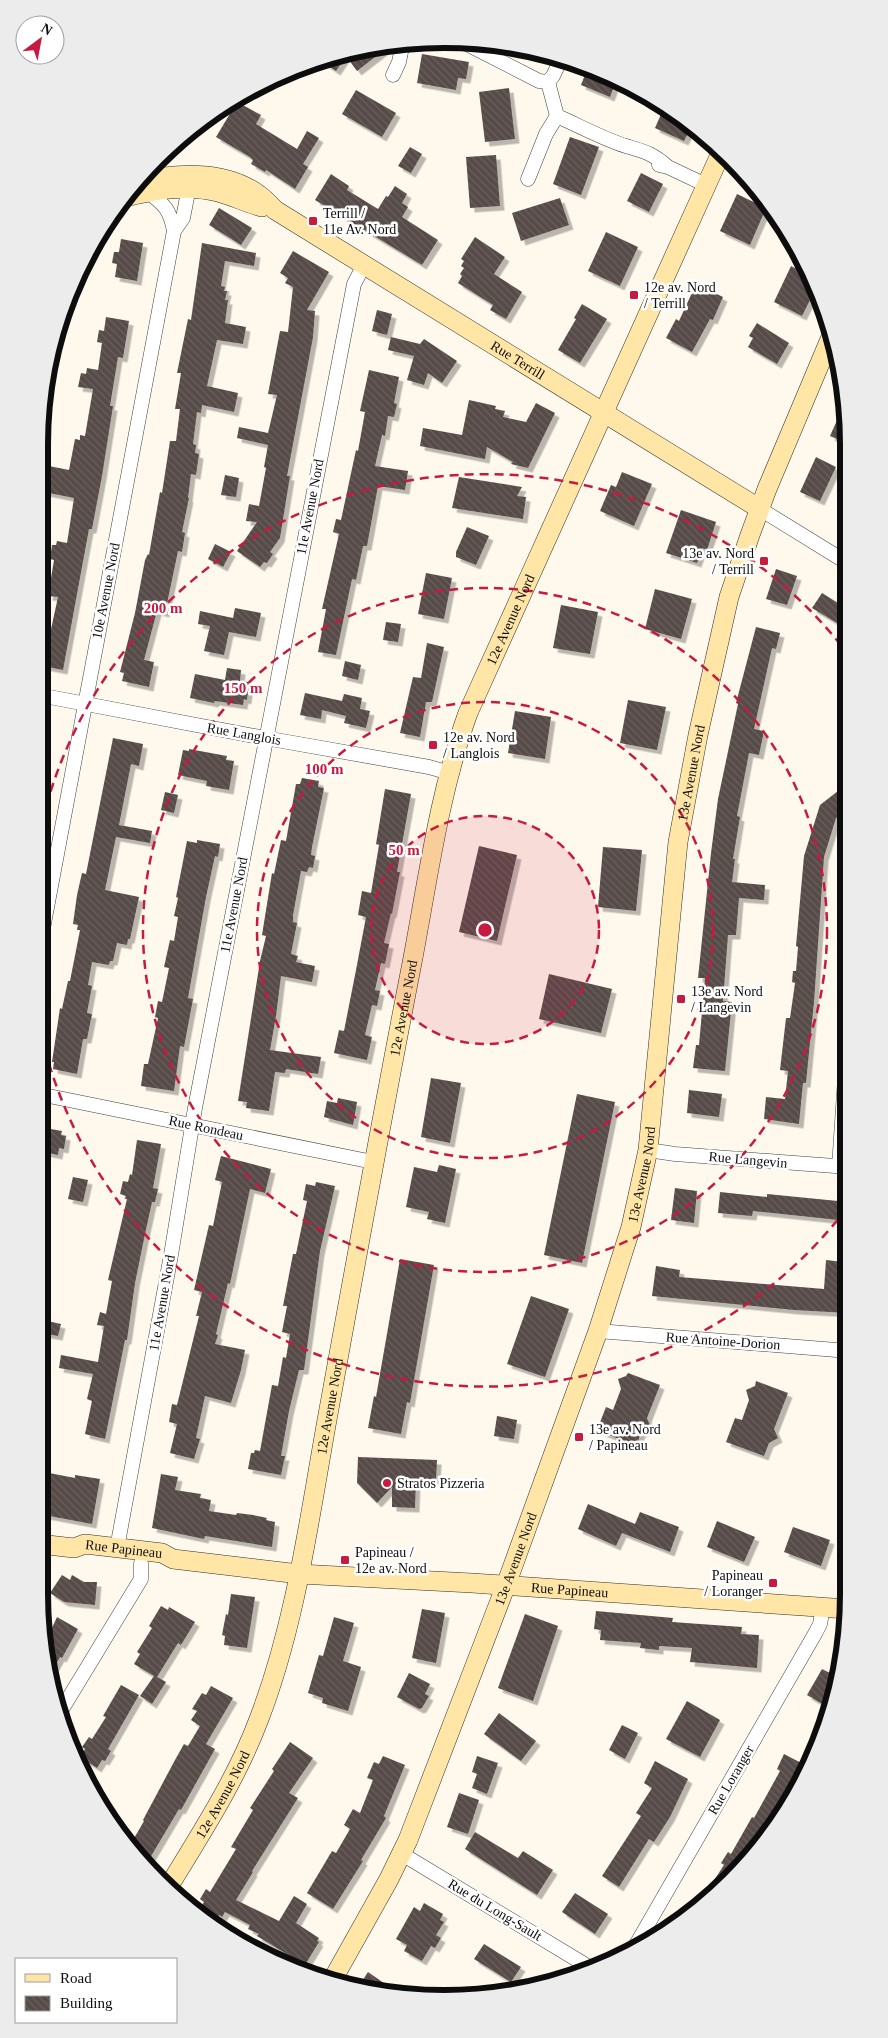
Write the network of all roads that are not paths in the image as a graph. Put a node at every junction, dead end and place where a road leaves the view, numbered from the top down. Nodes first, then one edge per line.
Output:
1 (475, 49) edge
2 (401, 50) edge
3 (559, 65) edge
4 (393, 75) dead end
5 (548, 82) junction
6 (557, 116) junction
7 (718, 158) edge
8 (528, 179) dead end
9 (706, 185) junction
10 (142, 187) edge
11 (188, 188) junction
12 (276, 210) junction
13 (174, 231) junction
14 (364, 265) junction
15 (831, 358) edge
16 (604, 413) junction
17 (760, 509) junction
18 (840, 558) edge
19 (48, 697) edge
20 (84, 704) junction
21 (265, 738) junction
22 (450, 772) junction
23 (48, 901) edge
24 (48, 1096) edge
25 (192, 1125) junction
26 (648, 1150) junction
27 (373, 1162) junction
28 (840, 1167) edge
29 (598, 1331) junction
30 (840, 1350) edge
31 (48, 1545) edge
32 (74, 1548) junction
33 (117, 1548) junction
34 (173, 1560) junction
35 (142, 1563) junction
36 (298, 1574) junction
37 (506, 1585) junction
38 (823, 1607) junction
39 (840, 1608) edge
40 (64, 1706) edge
41 (402, 1854) junction
42 (172, 1881) edge
43 (640, 1938) edge
44 (584, 1964) edge
45 (334, 1975) edge

1 - 5 street
2 - 4 street
3 - 5 street
5 - 6 street
6 - 8 street
6 - 9 street
7 - 9 main road, 12e Avenue Nord
9 - 16 main road, 12e Avenue Nord
10 - 11 main road, Rue Terrill
10 - 12 main road, Rue Terrill
10 - 13 street
11 - 12 main road, Rue Terrill
11 - 13 street, 10e Avenue Nord
12 - 14 main road, Rue Terrill
13 - 20 street, 10e Avenue Nord
14 - 16 main road, Rue Terrill
14 - 21 street, 11e Avenue Nord
15 - 17 main road, 13e Avenue Nord
16 - 17 main road, Rue Terrill
16 - 22 main road, 12e Avenue Nord
17 - 18 street
17 - 26 main road, 13e Avenue Nord
19 - 20 street, Rue Langlois
20 - 21 street, Rue Langlois
20 - 23 street, 10e Avenue Nord
21 - 22 street, Rue Langlois
21 - 25 street, 11e Avenue Nord
22 - 27 main road, 12e Avenue Nord
24 - 25 street, Rue Rondeau
25 - 27 street, Rue Rondeau
25 - 33 street, 11e Avenue Nord
26 - 28 street, Rue Langevin
26 - 29 main road, 13e Avenue Nord
27 - 36 main road, 12e Avenue Nord
29 - 30 street, Rue Antoine-Dorion
29 - 37 main road, 13e Avenue Nord
31 - 32 main road, Rue Papineau
32 - 33 main road, Rue Papineau
32 - 35 main road, Rue Papineau
33 - 34 main road, Rue Papineau
34 - 35 main road, Rue Papineau
34 - 36 main road, Rue Papineau
35 - 40 street
36 - 37 main road, Rue Papineau
36 - 42 main road, 12e Avenue Nord
37 - 38 main road, Rue Papineau
37 - 41 main road, 13e Avenue Nord
38 - 39 main road, Rue Papineau
38 - 43 street, Rue Loranger
41 - 44 street, Rue du Long-Sault
41 - 45 main road, 13e Avenue Nord

